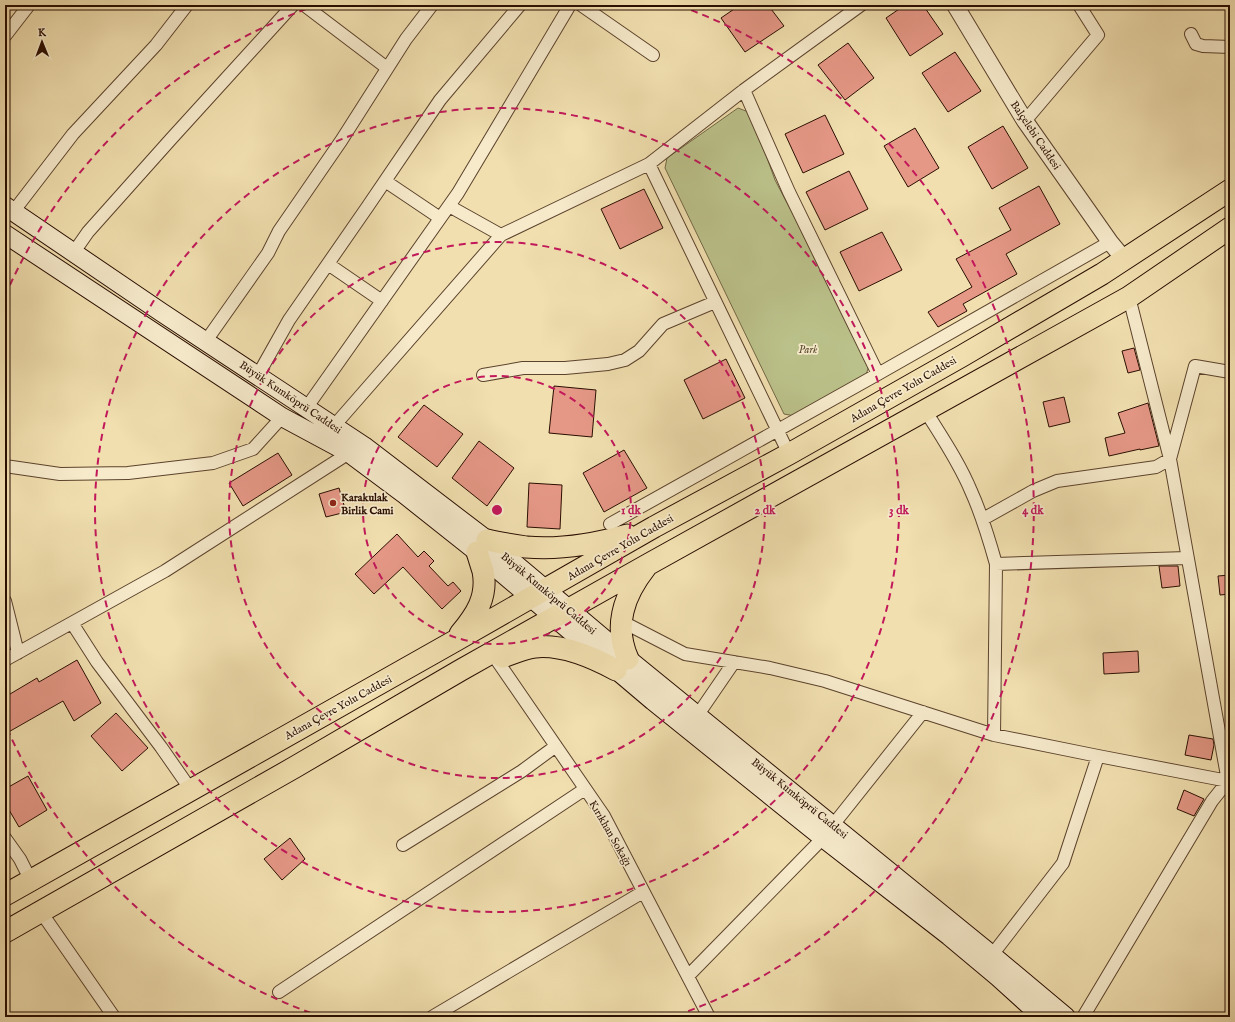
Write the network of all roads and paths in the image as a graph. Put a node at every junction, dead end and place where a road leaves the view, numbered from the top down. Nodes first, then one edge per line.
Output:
1 (29, 5) edge
2 (187, 5) edge
3 (293, 5) edge
4 (304, 5) edge
5 (432, 5) edge
6 (520, 5) edge
7 (570, 5) edge
8 (581, 5) edge
9 (861, 5) edge
10 (955, 5) edge
11 (1079, 5) edge
12 (1191, 34) dead end
13 (5, 36) edge
14 (1230, 47) edge
15 (653, 54) dead end
16 (388, 68) junction
17 (744, 90) junction
18 (1025, 121) junction
19 (650, 164) junction
20 (385, 181) junction
21 (1230, 190) edge
22 (449, 206) junction
23 (9, 209) edge
24 (440, 218) junction
25 (1230, 228) edge
26 (5, 234) edge
27 (501, 235) junction
28 (1110, 242) junction
29 (74, 252) junction
30 (1124, 259) junction
31 (328, 264) junction
32 (1129, 297) junction
33 (382, 301) junction
34 (716, 302) junction
35 (206, 341) junction
36 (1230, 372) edge
37 (878, 374) junction
38 (258, 375) junction
39 (483, 375) dead end
40 (307, 407) junction
41 (925, 410) junction
42 (282, 417) junction
43 (334, 426) junction
44 (777, 431) junction
45 (349, 453) junction
46 (789, 454) junction
47 (1170, 459) junction
48 (5, 466) edge
49 (983, 519) junction
50 (610, 524) dead end
51 (654, 527) junction
52 (482, 546) junction
53 (1187, 558) junction
54 (649, 564) junction
55 (996, 564) junction
56 (538, 594) junction
57 (5, 601) edge
58 (561, 613) junction
59 (621, 621) junction
60 (72, 623) junction
61 (453, 642) junction
62 (18, 653) junction
63 (496, 659) junction
64 (5, 660) edge
65 (734, 662) junction
66 (622, 665) junction
67 (461, 670) junction
68 (923, 712) junction
69 (697, 716) junction
70 (994, 735) junction
71 (556, 746) junction
72 (1098, 756) junction
73 (1229, 786) edge
74 (585, 789) junction
75 (191, 790) junction
76 (828, 831) junction
77 (5, 838) edge
78 (403, 846) dead end
79 (31, 881) junction
80 (643, 892) junction
81 (5, 896) edge
82 (41, 912) junction
83 (5, 932) edge
84 (992, 955) junction
85 (688, 976) junction
86 (279, 992) dead end
87 (114, 1017) edge
88 (432, 1017) edge
89 (709, 1017) edge
90 (1042, 1017) edge
91 (1066, 1017) edge
92 (1083, 1017) edge

1 - 13 street
2 - 23 street
3 - 29 street
4 - 16 street
5 - 16 street
6 - 20 street
7 - 22 street
8 - 15 street
9 - 17 street
10 - 18 street, Balçelebi Caddesi
11 - 18 street
12 - 14 street
16 - 35 street
17 - 19 street
17 - 37 street
18 - 28 street, Balçelebi Caddesi
19 - 27 street
19 - 34 street
20 - 24 street
20 - 31 street
21 - 30 highway, Adana Çevre Yolu Caddesi
22 - 24 street
22 - 27 street
23 - 29 main road, Büyük Kumköprü Caddesi
24 - 33 street
25 - 32 highway
26 - 42 main road, Büyük Kumköprü Caddesi
27 - 43 street
28 - 30 street, Balçelebi Caddesi
28 - 37 street
29 - 35 main road, Büyük Kumköprü Caddesi
30 - 46 highway, Adana Çevre Yolu Caddesi
31 - 33 street
31 - 38 street
32 - 41 highway
32 - 47 street
33 - 40 street
34 - 39 street
34 - 44 street
35 - 38 main road, Büyük Kumköprü Caddesi
36 - 47 street
37 - 44 street
38 - 40 main road, Büyük Kumköprü Caddesi
40 - 43 main road, Büyük Kumköprü Caddesi
41 - 49 street
41 - 54 highway
42 - 45 main road, Büyük Kumköprü Caddesi
42 - 48 street
43 - 52 main road, Büyük Kumköprü Caddesi
44 - 46 street
44 - 50 street
45 - 52 main road, Büyük Kumköprü Caddesi
45 - 60 street
46 - 51 highway, Adana Çevre Yolu Caddesi
47 - 49 street
47 - 53 street
49 - 55 street
51 - 52 highway
51 - 56 highway, Adana Çevre Yolu Caddesi
52 - 56 main road, Büyük Kumköprü Caddesi
52 - 61 highway
53 - 55 street
53 - 73 street
54 - 58 highway
54 - 59 highway
55 - 70 street
56 - 58 main road, Büyük Kumköprü Caddesi
56 - 61 highway, Adana Çevre Yolu Caddesi
57 - 62 street
58 - 66 main road, Büyük Kumköprü Caddesi
58 - 67 highway
59 - 65 street
59 - 66 highway
60 - 62 street
60 - 75 street
61 - 75 highway, Adana Çevre Yolu Caddesi
62 - 64 street
63 - 66 highway
63 - 67 highway
63 - 71 street, Kırıkhan Sokağı
65 - 68 street
65 - 69 street
66 - 69 main road, Büyük Kumköprü Caddesi
66 - 76 main road, Büyük Kumköprü Caddesi
67 - 82 highway
68 - 70 street
68 - 76 street
69 - 76 main road, Büyük Kumköprü Caddesi
70 - 72 street
71 - 74 street, Kırıkhan Sokağı
71 - 78 street
72 - 73 street
72 - 84 street
73 - 92 street
74 - 80 street, Kırıkhan Sokağı
74 - 86 street
75 - 79 highway, Adana Çevre Yolu Caddesi
76 - 84 main road, Büyük Kumköprü Caddesi
76 - 85 street
76 - 90 main road, Büyük Kumköprü Caddesi
77 - 79 street
79 - 81 highway, Adana Çevre Yolu Caddesi
80 - 85 street, Kırıkhan Sokağı
80 - 88 street
82 - 83 highway
82 - 87 street
84 - 91 main road, Büyük Kumköprü Caddesi
85 - 89 street, Kırıkhan Sokağı

